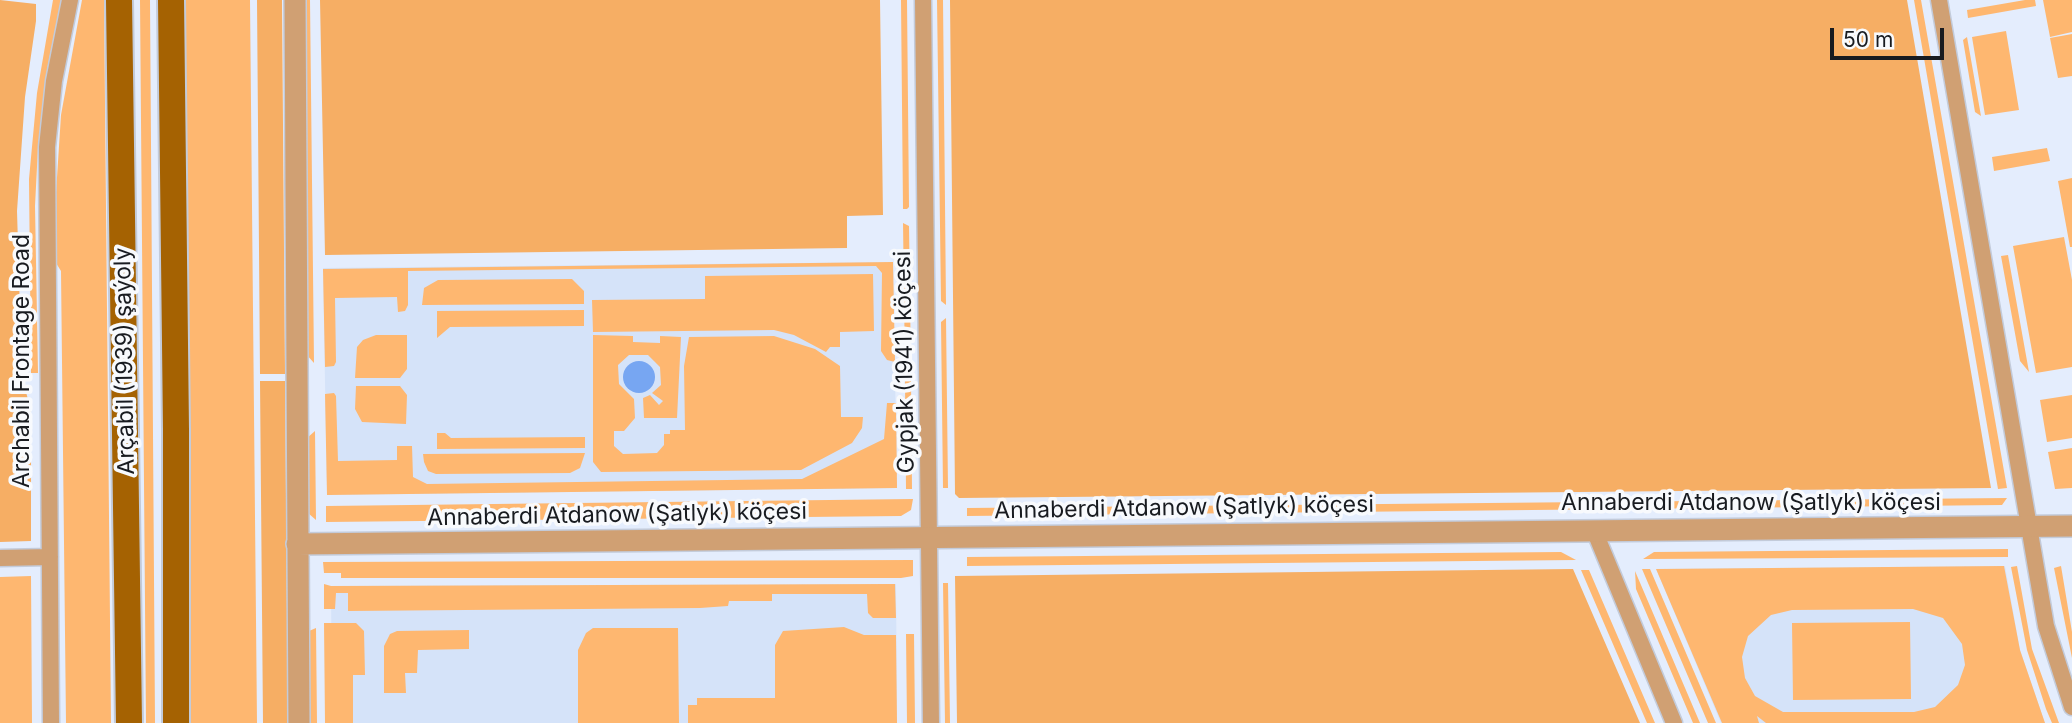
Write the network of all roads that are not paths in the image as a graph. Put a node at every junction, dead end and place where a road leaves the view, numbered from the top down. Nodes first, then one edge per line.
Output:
1 (70, 0) edge
2 (118, 0) edge
3 (171, 0) edge
4 (295, 0) edge
5 (923, 0) edge
6 (1939, 0) edge
7 (2072, 526) edge
8 (2029, 527) junction
9 (1594, 530) junction
10 (930, 537) junction
11 (298, 544) junction
12 (50, 557) junction
13 (0, 558) edge
14 (2072, 706) edge
15 (51, 723) edge
16 (129, 723) edge
17 (176, 723) edge
18 (299, 723) edge
19 (931, 723) edge
20 (1674, 723) edge

1 - 12 street, Archabil Frontage Road
2 - 16 main road, Arçabil (1939) şaýoly
3 - 17 main road
4 - 11 street
5 - 10 street, Gypjak (1941) köçesi
6 - 8 street
7 - 8 street, Annaberdi Atdanow (Şatlyk) köçesi
8 - 9 street, Annaberdi Atdanow (Şatlyk) köçesi
8 - 14 street
9 - 10 street, Annaberdi Atdanow (Şatlyk) köçesi
9 - 20 street
10 - 11 street, Annaberdi Atdanow (Şatlyk) köçesi
10 - 19 street, Gypjak (1941) köçesi
11 - 18 street
12 - 13 street
12 - 15 street, Archabil Frontage Road

